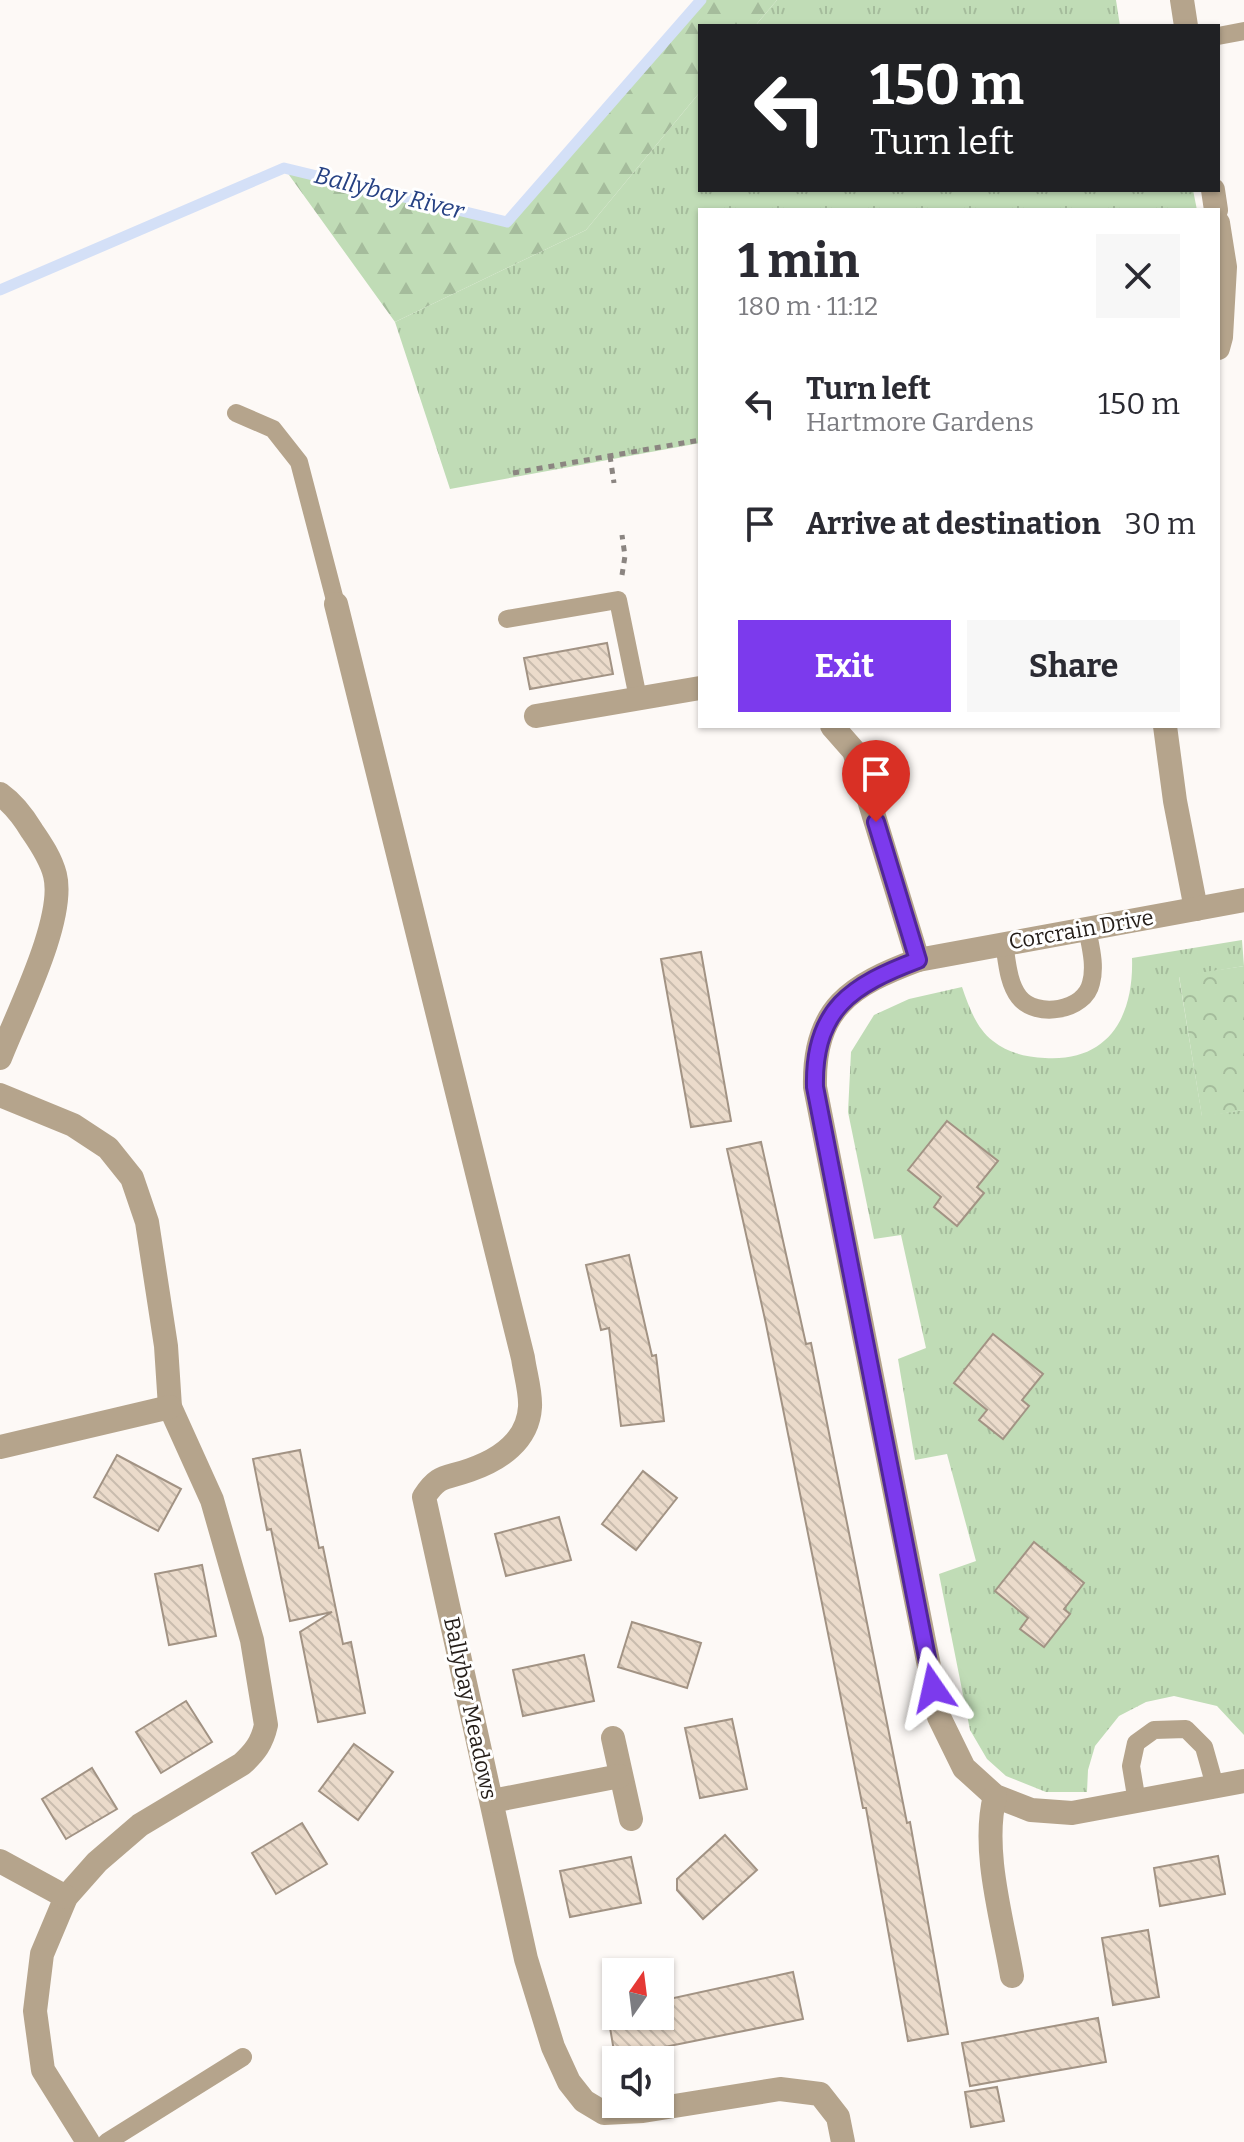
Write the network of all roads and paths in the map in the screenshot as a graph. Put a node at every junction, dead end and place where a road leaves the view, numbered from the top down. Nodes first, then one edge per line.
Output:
1 (1182, 0) edge
2 (1186, 24) edge
3 (1244, 31) edge
4 (1220, 36) edge
5 (1220, 236) edge
6 (1220, 341) edge
7 (236, 413) dead end
8 (698, 440) edge
9 (610, 456) junction
10 (513, 473) dead end
11 (614, 483) dead end
12 (622, 535) dead end
13 (618, 600) junction
14 (336, 604) joint
15 (507, 619) dead end
16 (698, 688) edge
17 (638, 698) junction
18 (536, 716) dead end
19 (834, 728) edge
20 (1165, 728) edge
21 (0, 794) edge
22 (1244, 900) edge
23 (1196, 909) junction
24 (1087, 928) junction
25 (1004, 943) junction
26 (918, 960) junction
27 (0, 1058) edge
28 (0, 1095) edge
29 (170, 1407) junction
30 (0, 1447) edge
31 (613, 1738) dead end
32 (620, 1776) junction
33 (1244, 1781) edge
34 (1215, 1786) junction
35 (995, 1796) junction
36 (492, 1801) junction
37 (1137, 1802) junction
38 (631, 1819) dead end
39 (0, 1861) edge
40 (66, 1897) junction
41 (1012, 1976) dead end
42 (243, 2057) dead end
43 (88, 2142) edge
44 (107, 2142) edge
45 (843, 2142) edge

1 - 2 street
3 - 4 lane
5 - 6 street
7 - 14 lane
8 - 9 path
9 - 10 path
9 - 11 path
12 - 13 path
13 - 15 lane
13 - 17 lane
14 - 36 street, Ballybay Meadows
16 - 17 street
17 - 18 street
19 - 26 street
20 - 23 street
21 - 27 street
22 - 23 street, Corcrain Drive
23 - 24 street, Corcrain Drive
24 - 25 street, Corcrain Drive
24 - 25 lane
25 - 26 street, Corcrain Drive
26 - 35 street, Corcrain Drive
28 - 29 street
29 - 30 street
29 - 40 street
31 - 32 street
32 - 36 street
32 - 38 street
33 - 34 street
34 - 37 street
34 - 37 lane
35 - 37 street
35 - 41 street
36 - 45 street, Ballybay Meadows
39 - 40 street
40 - 43 street
42 - 44 lane

